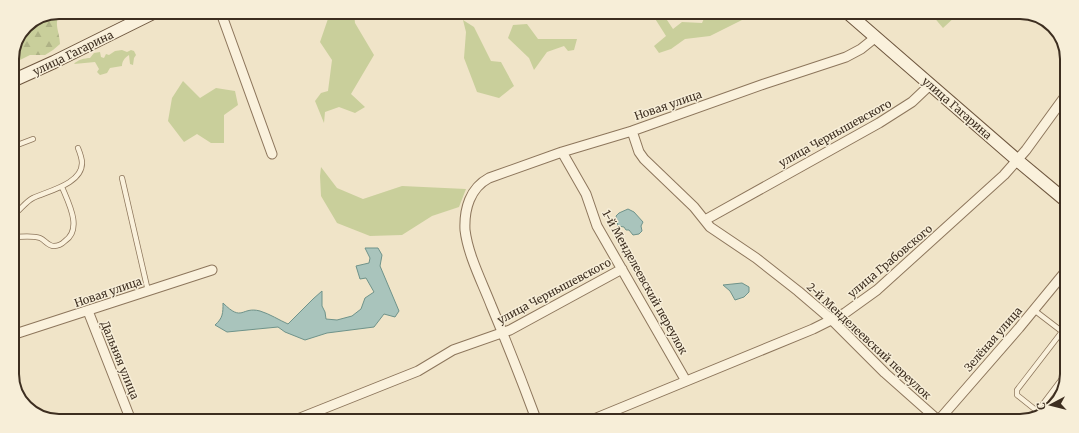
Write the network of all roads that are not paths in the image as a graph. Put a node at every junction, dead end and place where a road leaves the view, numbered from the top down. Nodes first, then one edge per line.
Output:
1 (140, 19) edge
2 (222, 19) edge
3 (860, 19) edge
4 (876, 37) junction
5 (19, 78) edge
6 (931, 84) junction
7 (1060, 104) edge
8 (632, 130) junction
9 (33, 139) dead end
10 (19, 144) edge
11 (78, 148) dead end
12 (562, 152) junction
13 (272, 154) dead end
14 (1017, 160) junction
15 (122, 178) dead end
16 (62, 187) junction
17 (1060, 196) edge
18 (19, 210) edge
19 (705, 220) junction
20 (19, 237) edge
21 (622, 269) junction
22 (212, 270) dead end
23 (1060, 278) edge
24 (148, 291) junction
25 (1034, 310) junction
26 (88, 311) junction
27 (832, 320) junction
28 (1060, 329) edge
29 (503, 333) junction
30 (19, 334) edge
31 (1060, 335) edge
32 (686, 381) junction
33 (1059, 383) edge
34 (1038, 410) edge
35 (1037, 411) edge
36 (128, 414) edge
37 (310, 414) edge
38 (534, 414) edge
39 (608, 414) edge
40 (930, 414) edge
41 (944, 414) edge

1 - 5 main road, улица Гагарина
2 - 13 street
3 - 4 main road, улица Гагарина
4 - 6 main road, улица Гагарина
4 - 8 street, Новая улица
6 - 14 main road, улица Гагарина
6 - 19 street, улица Чернышевского
7 - 14 street, улица Грабовского
8 - 12 street, Новая улица
8 - 19 street, 2-й Менделеевский переулок
9 - 10 lane
11 - 16 lane
12 - 21 street, 1-й Менделеевский переулок
12 - 29 street, Новая улица
14 - 17 main road, улица Гагарина
14 - 27 street, улица Грабовского
15 - 24 lane
16 - 18 lane
16 - 20 lane
19 - 27 street, 2-й Менделеевский переулок
21 - 29 street, улица Чернышевского
21 - 32 street, 1-й Менделеевский переулок
22 - 24 street, Новая улица
23 - 25 street, Зелёная улица
24 - 26 street, Новая улица
25 - 28 lane
25 - 41 street, Зелёная улица
26 - 30 street, Новая улица
26 - 36 street, Дальняя улица
27 - 32 street, улица Грабовского
27 - 40 street, 2-й Менделеевский переулок
29 - 37 street, улица Чернышевского
29 - 38 street
31 - 35 lane
32 - 39 street, улица Грабовского
33 - 34 lane

